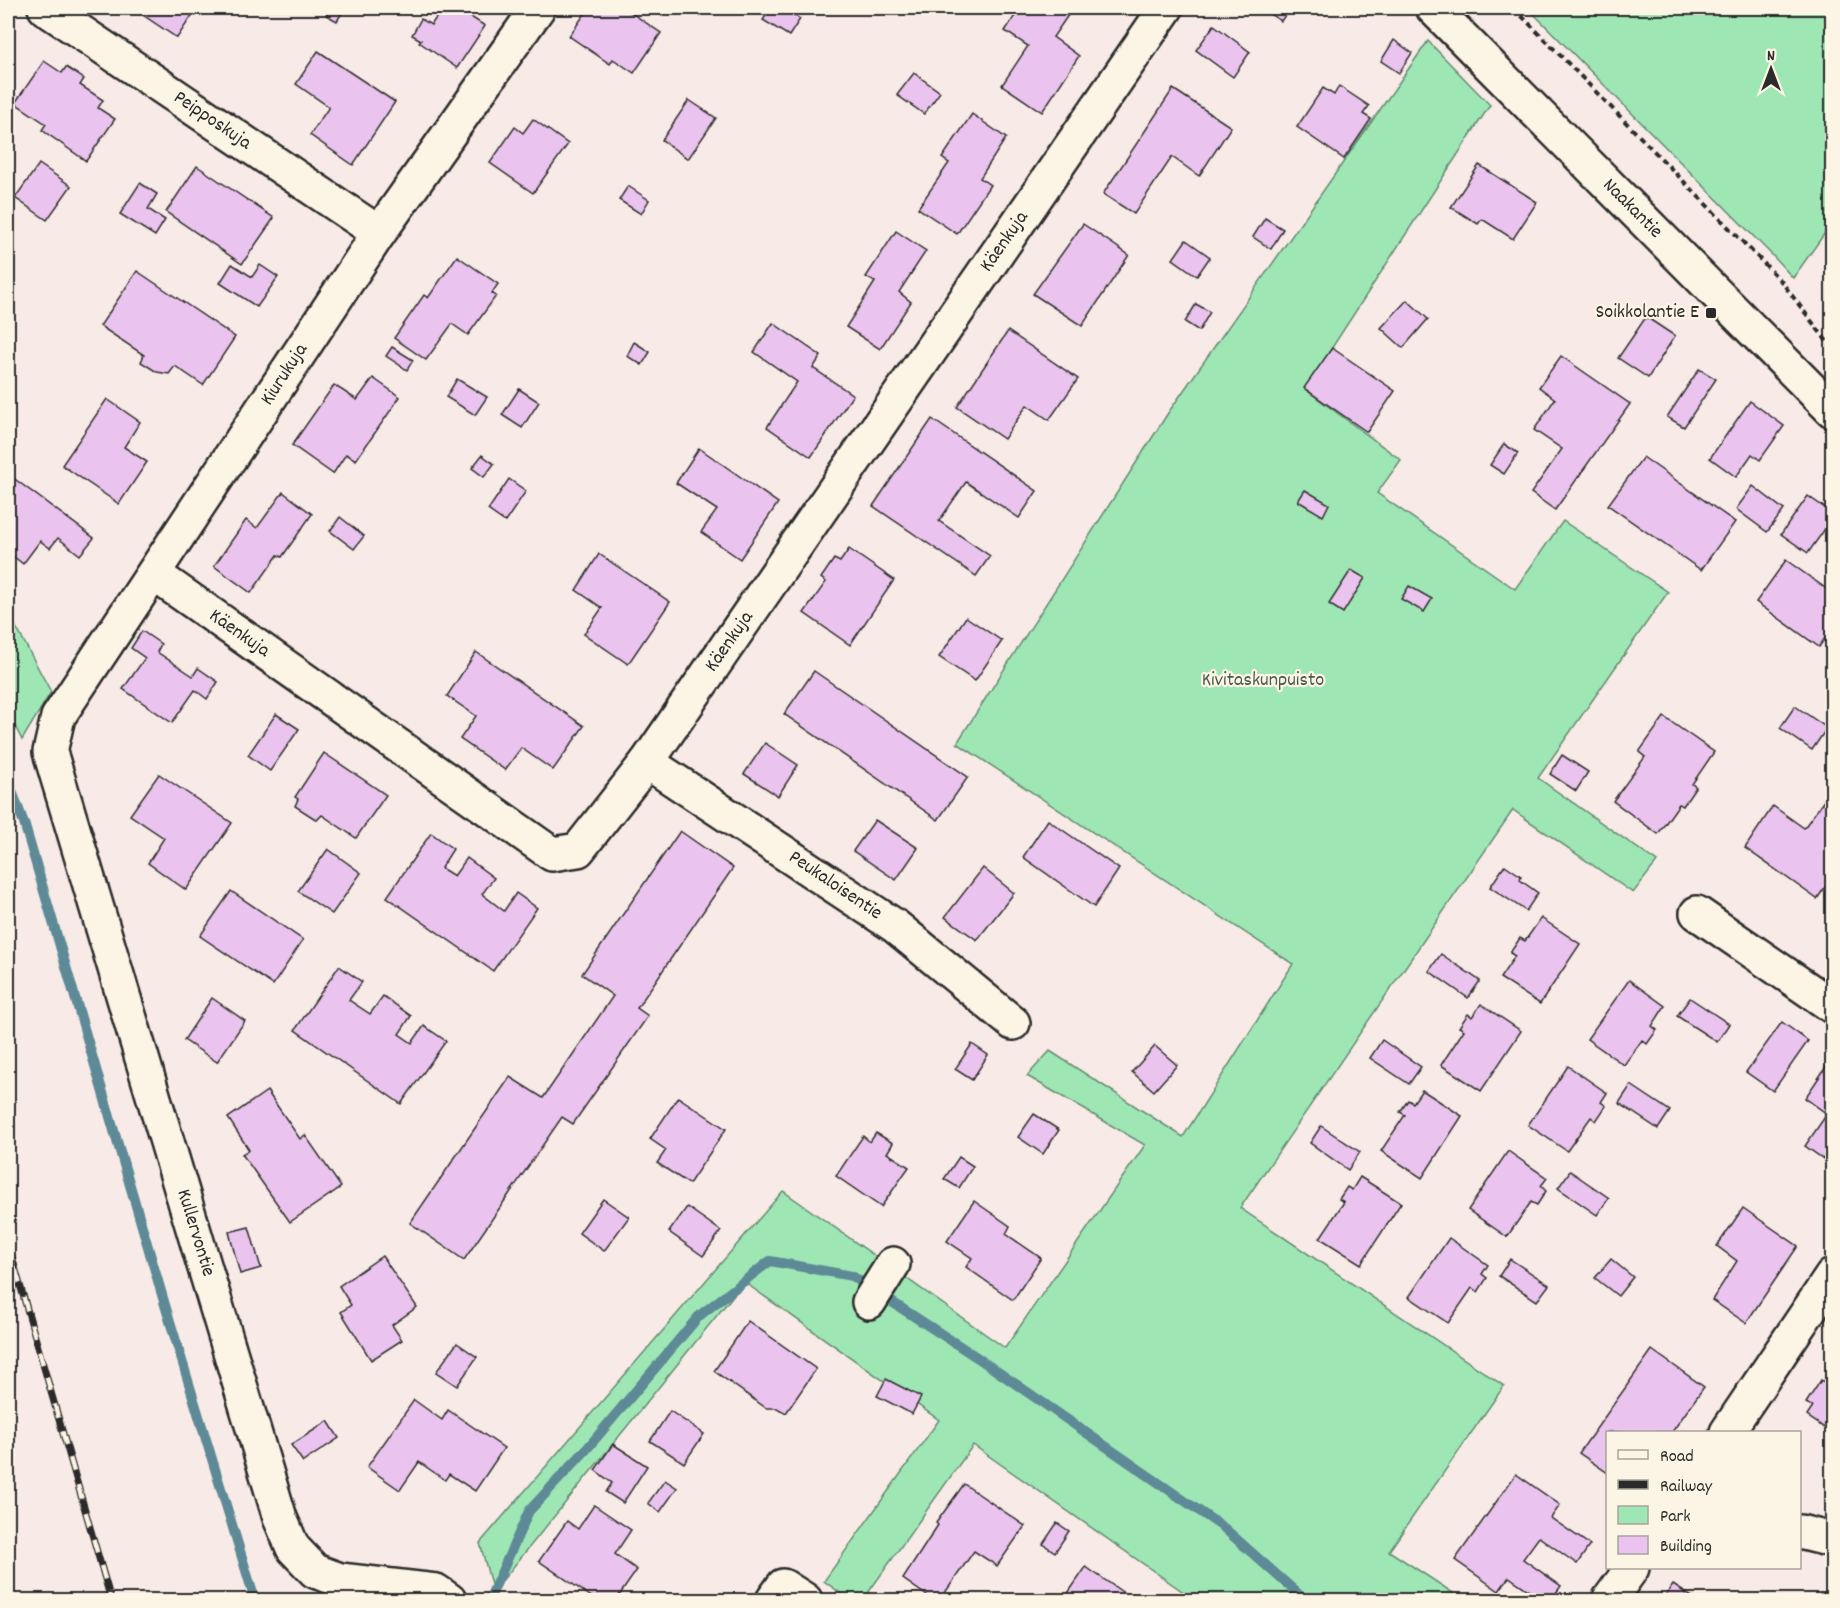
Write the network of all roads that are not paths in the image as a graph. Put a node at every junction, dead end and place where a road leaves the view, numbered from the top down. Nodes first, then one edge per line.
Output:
1 (45, 8) edge
2 (538, 8) edge
3 (1166, 8) edge
4 (1433, 8) edge
5 (379, 233) junction
6 (1833, 410) edge
7 (154, 574) junction
8 (50, 752) joint
9 (647, 762) junction
10 (1697, 913) dead end
11 (1833, 1006) edge
12 (1013, 1023) dead end
13 (893, 1264) dead end
14 (1833, 1276) edge
15 (869, 1302) dead end
16 (1728, 1431) edge
17 (1801, 1532) edge
18 (1833, 1540) edge
19 (1631, 1569) edge
20 (449, 1600) edge
21 (773, 1600) edge
22 (805, 1600) edge
23 (1609, 1600) edge

1 - 5 street, Peipposkuja
2 - 5 street, Kiurukuja
3 - 9 street, Käenkuja
4 - 6 street, Naakantie
5 - 7 street, Kiurukuja
7 - 8 street, Kiurukuja
7 - 9 street, Käenkuja
8 - 20 street, Kullervontie
9 - 12 street, Peukaloisentie
10 - 11 street
13 - 15 street
14 - 16 street
17 - 18 street
19 - 23 street
21 - 22 street

